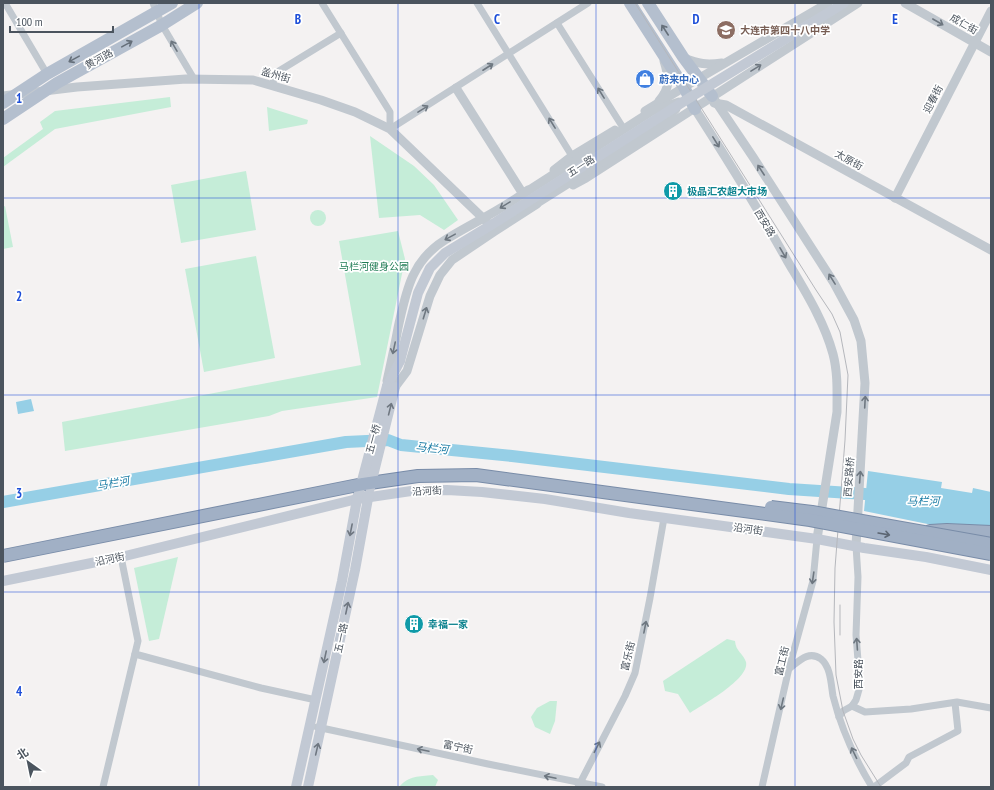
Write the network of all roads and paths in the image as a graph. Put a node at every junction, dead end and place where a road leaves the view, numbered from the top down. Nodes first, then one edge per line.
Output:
1 (4, 3) edge
2 (172, 3) edge
3 (197, 3) edge
4 (322, 3) edge
5 (477, 3) edge
6 (588, 3) edge
7 (630, 3) edge
8 (648, 3) edge
9 (828, 3) edge
10 (844, 3) edge
11 (858, 3) edge
12 (905, 3) edge
13 (155, 7) edge
14 (991, 11) edge
15 (557, 23) junction
16 (162, 24) junction
17 (341, 32) junction
18 (974, 43) junction
19 (659, 47) junction
20 (991, 52) edge
21 (508, 54) junction
22 (683, 57) junction
23 (735, 58) junction
24 (47, 74) junction
25 (699, 78) junction
26 (194, 79) junction
27 (736, 81) junction
28 (273, 86) junction
29 (684, 87) junction
30 (456, 88) junction
31 (45, 90) junction
32 (9, 96) edge
33 (686, 100) junction
34 (714, 100) junction
35 (3, 103) edge
36 (654, 106) junction
37 (694, 109) junction
38 (734, 109) junction
39 (3, 119) edge
40 (622, 126) junction
41 (706, 127) junction
42 (390, 130) junction
43 (661, 130) junction
44 (572, 156) junction
45 (523, 194) junction
46 (896, 198) junction
47 (531, 207) junction
48 (484, 218) junction
49 (495, 231) junction
50 (991, 250) edge
51 (391, 386) junction
52 (833, 439) joint
53 (369, 493) junction
54 (358, 496) junction
55 (664, 518) junction
56 (926, 532) junction
57 (991, 532) edge
58 (817, 539) junction
59 (991, 544) edge
60 (856, 546) junction
61 (3, 550) edge
62 (991, 554) edge
63 (3, 556) edge
64 (121, 557) junction
65 (991, 564) edge
66 (991, 570) edge
67 (3, 581) edge
68 (134, 654) junction
69 (790, 668) junction
70 (316, 700) junction
71 (955, 703) junction
72 (852, 706) junction
73 (991, 708) edge
74 (839, 717) junction
75 (309, 726) junction
76 (322, 728) junction
77 (579, 785) edge
78 (103, 787) edge
79 (296, 787) edge
80 (308, 787) edge
81 (602, 787) edge
82 (762, 787) edge
83 (873, 787) edge

1 - 24 street
2 - 13 main road, 黄河路
3 - 16 main road, 黄河路
4 - 17 street
5 - 21 street
6 - 15 street
7 - 19 main road, 西安路
22 -> 8 main road
9 - 23 street
10 - 33 main road, 五一路, bridge
27 -> 11 street
12 -> 18 street, 成仁街
13 - 16 street
13 -> 24 main road, 黄河路
14 - 18 street, 迎春街
15 - 21 street
40 -> 15 street
26 -> 16 street
31 -> 16 main road, 黄河路
17 - 28 street
17 - 42 street
18 - 20 street, 成仁街
18 - 46 street, 迎春街
19 - 29 main road, 西安路
19 - 36 street
30 -> 21 street
44 -> 21 street
22 - 23 street
22 - 25 main road
23 - 25 street
24 - 32 main road, 黄河路
25 - 29 street
25 - 34 main road
26 - 28 street, 盖州街
26 - 31 street, 盖州街
27 - 34 street
27 - 38 street
28 - 42 street, 盖州街
29 - 34 street, 太原街
29 - 36 street
29 - 37 main road, 西安路
42 -> 30 street
30 - 45 street
31 - 32 street, 盖州街
31 - 39 main road, 黄河路
32 - 35 main road, 黄河路
33 - 45 street, bridge
33 - 47 street, bridge
33 - 51 main road, 五一路, bridge
34 - 37 street
34 - 38 street, 太原街
60 -> 34 street, 西安路桥
36 - 40 street
37 - 41 street, 西安路
37 - 43 street
38 - 46 street, 太原街
40 - 44 street
41 - 43 street
41 -> 52 street, 西安路
42 - 48 street, 盖州街
43 - 47 street
44 - 45 street
45 -> 48 street
46 - 50 street, 太原街
47 - 49 street
48 - 49 street, 盖州街
48 -> 51 street
51 -> 49 street
53 -> 51 main road, 五一桥, bridge
51 - 54 main road, 五一桥, bridge
52 - 58 street, 西安路桥
53 - 54 main road, 沿河街
53 - 55 main road, 沿河街
76 -> 53 main road, 五一路
54 - 64 main road, 沿河街
54 -> 70 main road, 五一路
55 - 58 main road, 沿河街
77 -> 55 street, 富乐街
56 - 57 highway
56 - 59 highway, bridge
56 - 61 highway, bridge
58 - 60 main road, 沿河街
58 -> 69 street, 富工街
60 - 65 main road, 沿河街
60 - 66 main road, 沿河街
72 -> 60 street, 西安路
63 -> 62 highway, bridge
64 - 67 main road, 沿河街
64 - 68 street
68 - 70 street
68 - 78 street
69 - 74 street
69 -> 82 street, 富工街
70 - 75 main road, 五一路
71 - 72 street
71 - 73 street
71 - 83 street
72 - 74 street, 西安路
83 -> 74 street
75 - 76 street, 富宁街
75 - 79 main road, 五一路
77 -> 76 street, 富宁街
80 -> 76 main road, 五一路
77 - 81 street, 富宁街

